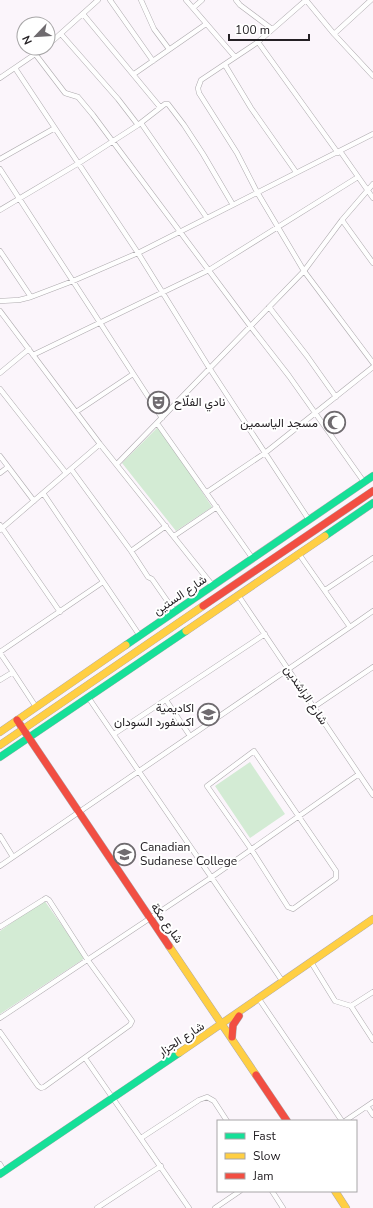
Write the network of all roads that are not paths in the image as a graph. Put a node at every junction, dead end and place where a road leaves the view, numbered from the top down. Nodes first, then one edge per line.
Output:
1 (98, 0) edge
2 (110, 0) edge
3 (141, 0) edge
4 (186, 0) edge
5 (202, 0) edge
6 (236, 0) edge
7 (306, 0) edge
8 (371, 0) edge
9 (193, 8) junction
10 (83, 14) junction
11 (206, 24) junction
12 (272, 29) junction
13 (61, 34) junction
14 (334, 34) junction
15 (56, 38) edge
16 (258, 42) junction
17 (169, 49) junction
18 (34, 56) edge
19 (37, 56) edge
20 (235, 57) junction
21 (153, 61) junction
22 (225, 65) junction
23 (15, 68) junction
24 (134, 74) junction
25 (373, 76) edge
26 (0, 78) edge
27 (160, 107) junction
28 (139, 124) junction
29 (55, 128) junction
30 (373, 134) edge
31 (112, 142) junction
32 (339, 152) junction
33 (0, 159) edge
34 (79, 163) junction
35 (0, 169) edge
36 (296, 172) junction
37 (358, 177) junction
38 (373, 184) edge
39 (367, 190) junction
40 (257, 192) junction
41 (19, 198) junction
42 (373, 198) edge
43 (233, 205) junction
44 (0, 210) edge
45 (207, 218) junction
46 (342, 220) junction
47 (277, 226) junction
48 (181, 232) junction
49 (0, 251) edge
50 (138, 253) junction
51 (373, 263) edge
52 (209, 270) junction
53 (304, 271) junction
54 (73, 281) junction
55 (162, 292) junction
56 (31, 297) junction
57 (0, 301) edge
58 (269, 307) junction
59 (0, 311) edge
60 (100, 322) junction
61 (250, 327) junction
62 (29, 349) junction
63 (33, 355) junction
64 (373, 363) edge
65 (373, 367) edge
66 (210, 369) junction
67 (0, 373) edge
68 (133, 374) junction
69 (0, 389) edge
70 (336, 397) junction
71 (76, 412) junction
72 (315, 414) junction
73 (162, 418) junction
74 (157, 423) junction
75 (100, 444) junction
76 (265, 453) junction
77 (0, 456) edge
78 (117, 464) junction
79 (8, 467) junction
80 (71, 469) junction
81 (0, 473) edge
82 (66, 473) junction
83 (373, 476) edge
84 (364, 482) junction
85 (373, 491) edge
86 (207, 492) junction
87 (43, 493) junction
88 (34, 501) junction
89 (373, 503) edge
90 (217, 507) junction
91 (338, 515) junction
92 (309, 520) junction
93 (345, 522) junction
94 (166, 526) junction
95 (1, 528) edge
96 (174, 536) junction
97 (131, 551) junction
98 (298, 554) junction
99 (373, 558) edge
100 (253, 559) junction
101 (228, 576) junction
102 (103, 582) junction
103 (235, 585) junction
104 (213, 586) junction
105 (325, 590) junction
106 (238, 595) junction
107 (373, 611) edge
108 (60, 612) junction
109 (174, 612) junction
110 (350, 627) junction
111 (265, 634) junction
112 (140, 636) junction
113 (141, 649) junction
114 (0, 653) edge
115 (146, 657) junction
116 (289, 670) junction
117 (372, 670) edge
118 (14, 672) junction
119 (0, 680) edge
120 (88, 696) junction
121 (166, 700) junction
122 (36, 707) junction
123 (314, 707) junction
124 (17, 720) junction
125 (24, 729) junction
126 (0, 732) edge
127 (114, 734) junction
128 (190, 736) junction
129 (29, 737) junction
130 (0, 745) edge
131 (0, 757) edge
132 (139, 771) junction
133 (359, 774) junction
134 (373, 795) edge
135 (78, 812) junction
136 (299, 816) junction
137 (0, 836) edge
138 (251, 849) junction
139 (13, 857) junction
140 (0, 866) edge
141 (212, 877) junction
142 (150, 918) junction
143 (373, 919) edge
144 (0, 927) edge
145 (88, 959) junction
146 (311, 962) junction
147 (283, 982) junction
148 (373, 992) edge
149 (259, 999) junction
150 (351, 1006) junction
151 (242, 1011) junction
152 (0, 1018) edge
153 (224, 1024) junction
154 (0, 1032) edge
155 (232, 1037) junction
156 (373, 1040) edge
157 (85, 1058) junction
158 (112, 1098) junction
159 (373, 1102) edge
160 (367, 1106) junction
161 (373, 1115) edge
162 (226, 1120) edge
163 (287, 1120) edge
164 (342, 1120) edge
165 (345, 1120) edge
166 (141, 1138) junction
167 (161, 1166) junction
168 (1, 1170) edge
169 (239, 1192) edge
170 (273, 1192) edge
171 (336, 1192) edge
172 (97, 1208) edge
173 (188, 1208) edge
174 (215, 1208) edge
175 (283, 1208) edge
176 (346, 1208) edge

1 - 10 street
2 - 21 street
3 - 17 street
4 - 9 street
5 - 9 street
6 - 12 street
7 - 12 street
7 - 14 street
8 - 14 street
9 - 11 street
10 - 13 street
10 - 24 street
11 - 17 street
11 - 20 street
12 - 16 street
13 - 15 street
13 - 28 street
14 - 25 street
16 - 20 street
16 - 32 street
17 - 21 street
18 - 23 street
19 - 31 street
20 - 22 street
21 - 24 street
22 - 36 street
22 - 40 street
23 - 26 street
23 - 29 street
24 - 27 street
27 - 28 street
27 - 43 street
28 - 31 street
28 - 45 street
29 - 33 street
29 - 34 street
30 - 32 street
31 - 34 street
31 - 48 street
32 - 36 street
32 - 37 street
34 - 41 street
34 - 50 street
35 - 41 street
36 - 40 street
37 - 39 street
37 - 47 street
38 - 39 street
39 - 42 street
39 - 46 street
40 - 43 street
40 - 47 street
41 - 44 street
41 - 54 street
43 - 45 street
45 - 48 street
46 - 51 street
46 - 53 street
47 - 52 street
47 - 53 street
48 - 50 street
48 - 52 street
49 - 56 street
50 - 54 street
50 - 55 street
52 - 55 street
52 - 61 street
53 - 58 street
53 - 64 street
54 - 56 street
54 - 60 street
55 - 60 street
55 - 66 street
56 - 57 street
58 - 61 street
58 - 70 street
59 - 62 street
60 - 63 street
60 - 68 street
61 - 66 street
61 - 72 street
62 - 63 street
62 - 67 street
63 - 71 street
65 - 70 street
66 - 73 street
66 - 76 street
68 - 71 street
68 - 73 street
69 - 82 street
70 - 72 street
71 - 75 street
72 - 76 street
72 - 84 street
73 - 74 street
74 - 78 street
74 - 86 street
75 - 78 street
75 - 80 street
76 - 86 street
76 - 92 street
77 - 79 street
78 - 94 street
79 - 81 street
79 - 88 street
80 - 82 street
80 - 97 street
82 - 87 street
83 - 84 street, شارع الستين
84 - 92 street, شارع الستين
85 - 91 street, شارع الستين
86 - 90 street
87 - 88 street
87 - 102 street
88 - 95 street
89 - 93 street
90 - 96 street
90 - 100 street
91 - 93 street
91 - 103 street, شارع الستين
92 - 100 street, شارع الستين
93 - 98 street
94 - 96 street
94 - 97 street
95 - 108 street
96 - 104 street
97 - 109 street
98 - 105 street
98 - 106 street
99 - 105 street
100 - 101 street, شارع الستين
101 - 103 street
101 - 104 street, شارع الستين
102 - 108 street
102 - 112 street
103 - 113 street, شارع الستين
104 - 109 street, شارع الستين
105 - 110 street
106 - 111 street, شارع الراشدين
106 - 115 street
107 - 110 street
108 - 114 street
109 - 112 street, شارع الستين
110 - 116 street
111 - 116 street, شارع الراشدين
111 - 121 street
112 - 122 street, شارع الستين
113 - 115 street
113 - 125 street, شارع الستين
114 - 118 street
115 - 120 street
116 - 123 street, شارع الراشدين
116 - 128 street
117 - 123 street
118 - 119 street
118 - 122 street
120 - 127 street
120 - 129 street
121 - 127 street
121 - 128 street
122 - 124 street, شارع الستين
123 - 133 street, شارع الراشدين
124 - 125 street, شارع مكة
124 - 126 street, شارع الستين
125 - 129 street, شارع مكة
125 - 130 street, شارع الستين
127 - 132 street
128 - 132 street
129 - 131 street
129 - 135 street, شارع مكة
132 - 135 street
132 - 141 street
133 - 134 street, شارع الراشدين
133 - 136 street
135 - 139 street
135 - 142 street, شارع مكة
136 - 138 street
136 - 138 street
136 - 138 street
137 - 139 street
138 - 141 street
139 - 140 street
141 - 142 street
141 - 147 street
142 - 145 street
142 - 153 street, شارع مكة
143 - 146 street, شارع الجزار
144 - 145 street
145 - 152 street
145 - 157 street
146 - 147 street, شارع الجزار
146 - 150 street
147 - 149 street, شارع الجزار
148 - 150 street
149 - 151 street, شارع الجزار
149 - 164 street
150 - 156 street
151 - 153 street, شارع الجزار
151 - 155 street
153 - 155 street, شارع مكة
153 - 158 street, شارع الجزار
154 - 157 street
155 - 163 street, شارع مكة
157 - 158 street
158 - 166 street
158 - 168 street, شارع الجزار
159 - 160 street
160 - 161 street
160 - 165 street
162 - 166 street
166 - 167 street
167 - 172 street
167 - 173 street
169 - 174 street
170 - 175 street
171 - 176 street

